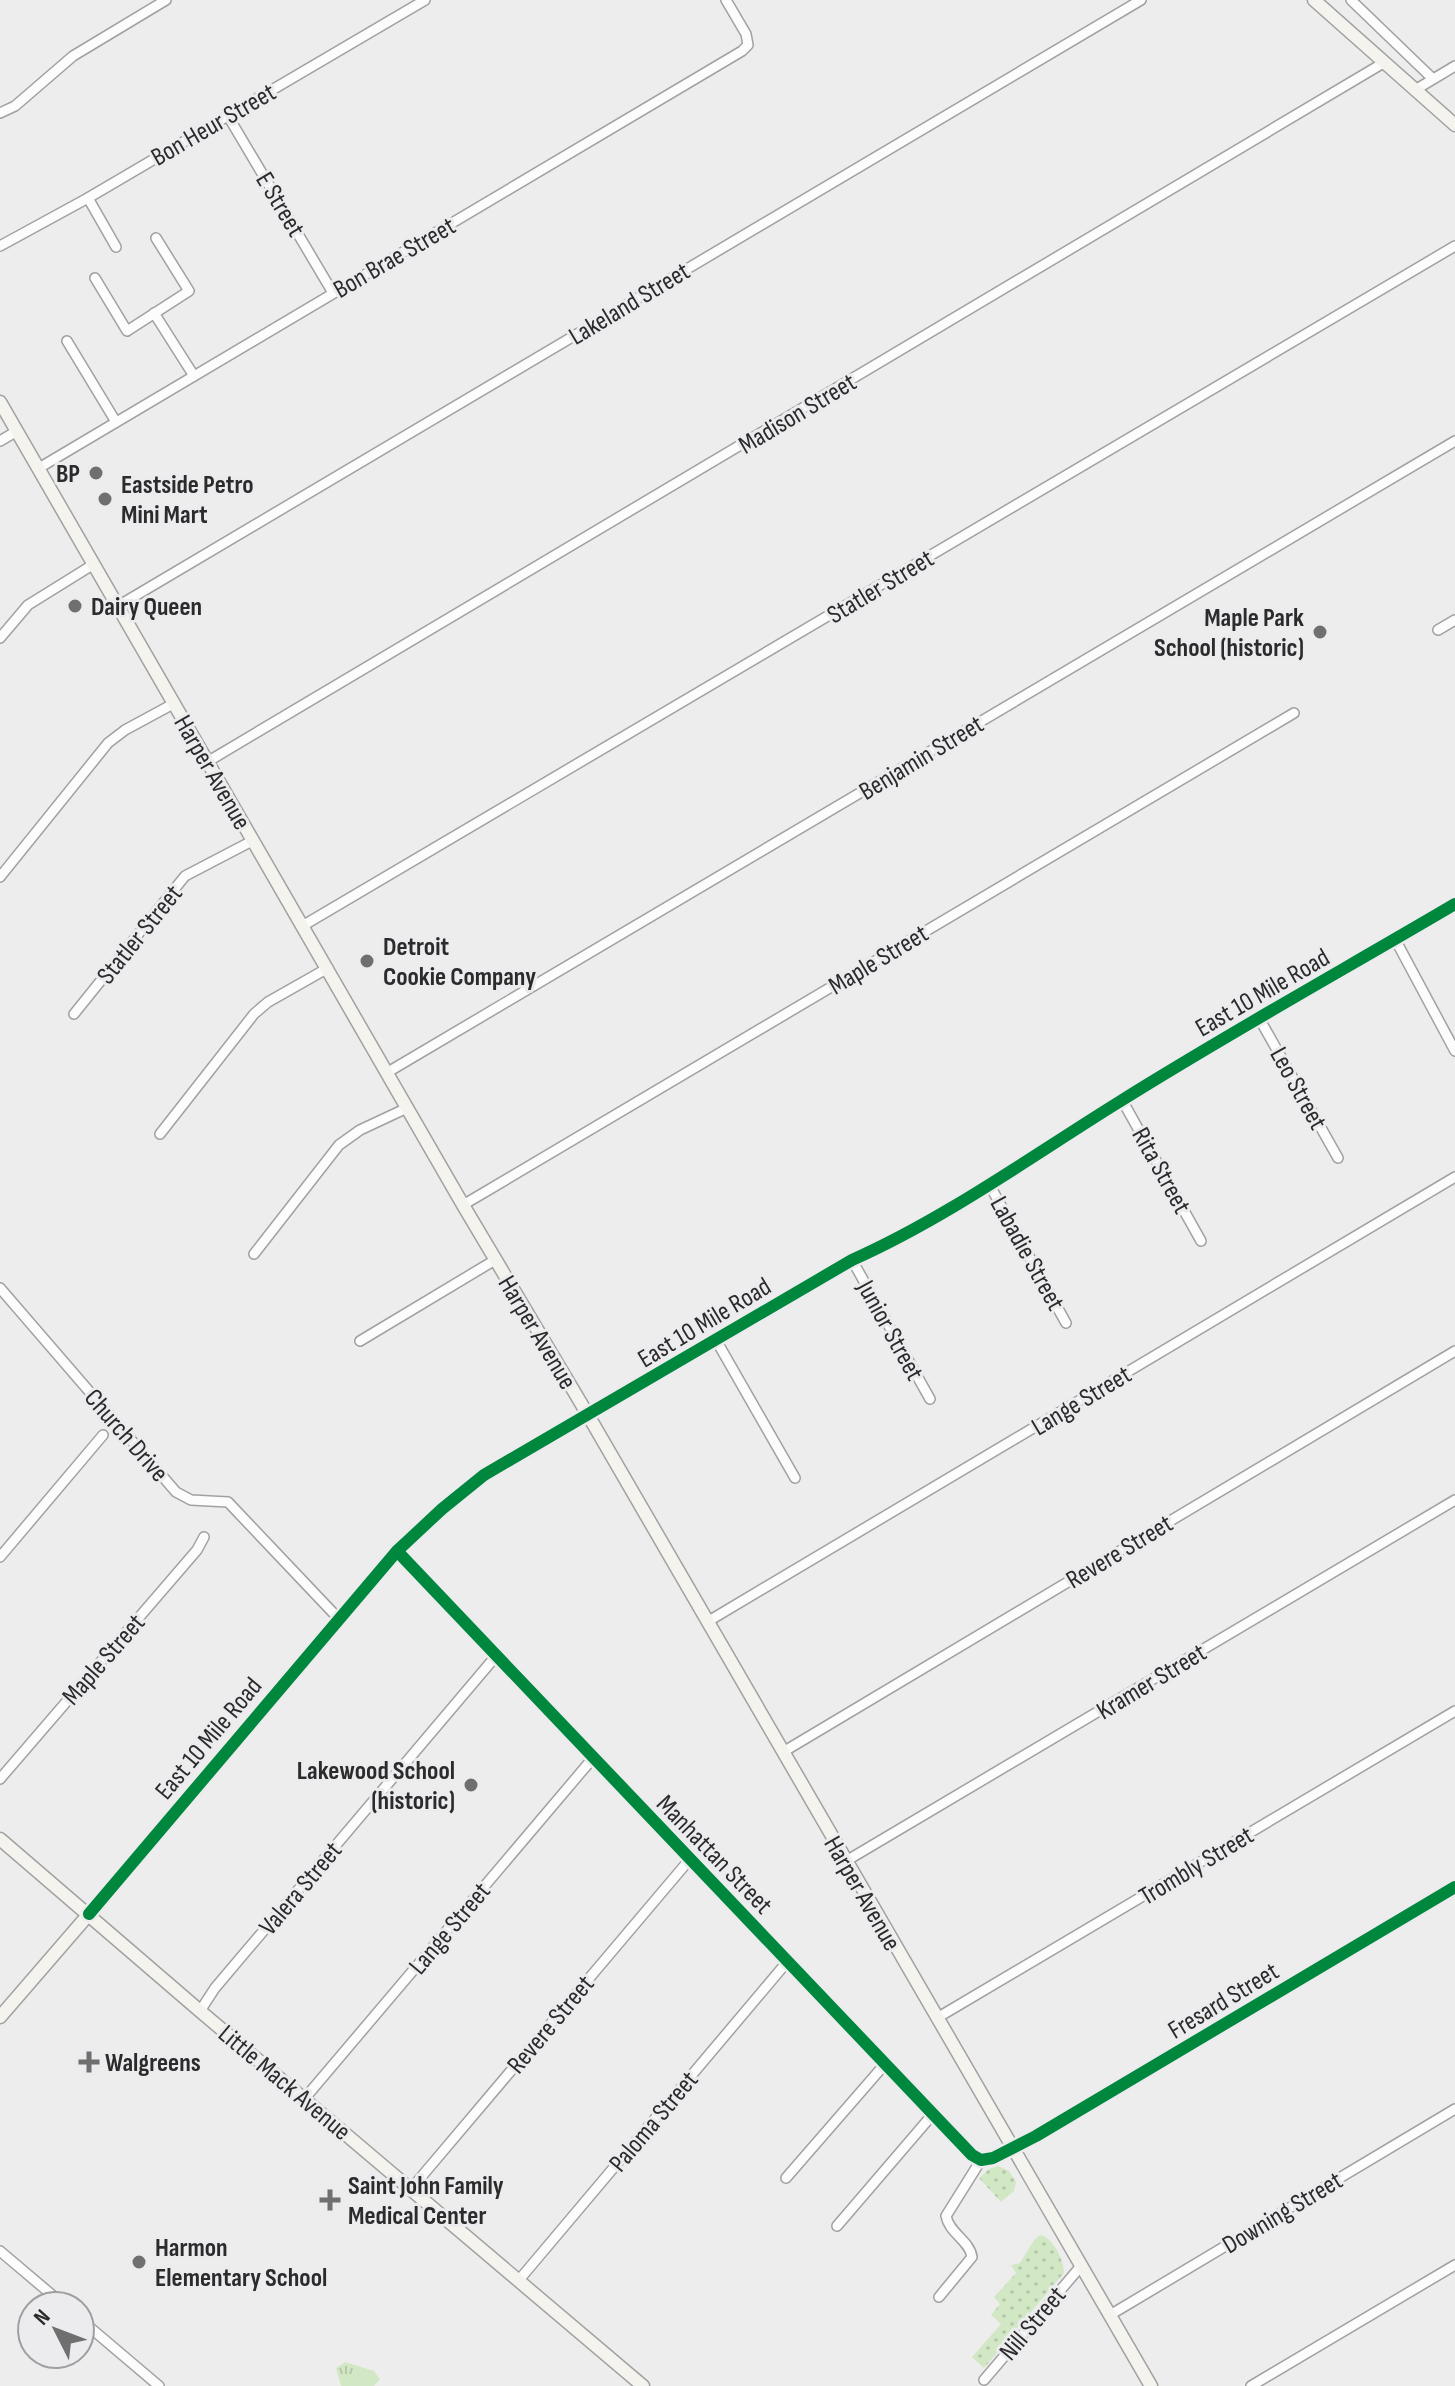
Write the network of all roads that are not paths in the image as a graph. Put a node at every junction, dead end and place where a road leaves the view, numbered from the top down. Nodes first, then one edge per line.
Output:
1 (166, 0) edge
2 (425, 0) edge
3 (726, 0) edge
4 (1141, 0) edge
5 (1314, 0) edge
6 (1351, 0) edge
7 (1385, 62) junction
8 (1455, 66) edge
9 (1433, 79) junction
10 (1415, 90) junction
11 (0, 113) edge
12 (228, 116) junction
13 (1455, 125) edge
14 (88, 198) junction
15 (156, 238) dead end
16 (0, 246) edge
17 (1455, 246) edge
18 (116, 247) dead end
19 (95, 278) dead end
20 (333, 293) junction
21 (154, 313) junction
22 (67, 341) dead end
23 (194, 376) junction
24 (0, 402) edge
25 (116, 422) junction
26 (17, 431) junction
27 (0, 441) edge
28 (1455, 441) edge
29 (39, 468) junction
30 (94, 564) junction
31 (118, 606) junction
32 (1455, 620) edge
33 (1438, 630) dead end
34 (0, 638) edge
35 (173, 704) junction
36 (1294, 713) dead end
37 (207, 762) junction
38 (252, 841) junction
39 (0, 877) edge
40 (1455, 904) edge
41 (304, 925) junction
42 (1395, 939) junction
43 (328, 968) junction
44 (74, 1014) dead end
45 (1259, 1018) junction
46 (1455, 1051) edge
47 (388, 1072) junction
48 (1122, 1100) junction
49 (407, 1108) junction
50 (160, 1134) dead end
51 (1338, 1158) dead end
52 (1455, 1177) edge
53 (989, 1184) junction
54 (463, 1205) junction
55 (1201, 1241) dead end
56 (254, 1254) dead end
57 (495, 1260) junction
58 (852, 1260) junction
59 (0, 1288) edge
60 (1066, 1323) dead end
61 (716, 1340) junction
62 (360, 1341) dead end
63 (1455, 1351) edge
64 (930, 1399) dead end
65 (588, 1415) junction
66 (103, 1435) dead end
67 (795, 1478) dead end
68 (1455, 1500) edge
69 (204, 1537) dead end
70 (397, 1551) junction
71 (0, 1557) edge
72 (338, 1618) junction
73 (707, 1622) junction
74 (496, 1656) junction
75 (1455, 1711) edge
76 (783, 1752) junction
77 (593, 1758) junction
78 (0, 1779) edge
79 (0, 1839) edge
80 (690, 1859) junction
81 (846, 1861) junction
82 (1455, 1887) edge
83 (89, 1914) junction
84 (787, 1962) junction
85 (200, 2011) junction
86 (0, 2017) edge
87 (937, 2018) junction
88 (885, 2064) junction
89 (305, 2098) junction
90 (1455, 2109) edge
91 (933, 2114) junction
92 (1013, 2149) junction
93 (981, 2160) junction
94 (786, 2178) dead end
95 (411, 2189) junction
96 (837, 2226) dead end
97 (0, 2251) edge
98 (1455, 2265) edge
99 (1081, 2266) junction
100 (519, 2280) junction
101 (46, 2290) edge
102 (939, 2297) dead end
103 (1110, 2315) junction
104 (96, 2333) edge
105 (984, 2380) dead end
106 (159, 2386) edge
107 (643, 2386) edge
108 (1151, 2386) edge
109 (1251, 2386) edge

1 - 11 street
2 - 12 street, Bon Heur Street
3 - 20 street, Bon Brae Street
4 - 31 street, Lakeland Street
5 - 7 main road
6 - 9 street
7 - 10 main road
7 - 37 street, Madison Street
8 - 9 street
9 - 10 street
10 - 13 main road
12 - 14 street, Bon Heur Street
12 - 20 street, E Street
14 - 16 street, Bon Heur Street
14 - 18 street
15 - 21 street
17 - 41 street, Statler Street
19 - 21 street
20 - 23 street, Bon Brae Street
21 - 23 street
22 - 25 street
23 - 25 street, Bon Brae Street
24 - 26 main road, Harper Avenue
25 - 29 street, Bon Brae Street
26 - 27 street
26 - 29 main road, Harper Avenue
28 - 47 street, Benjamin Street
29 - 30 main road, Harper Avenue
30 - 31 main road, Harper Avenue
30 - 34 street
31 - 35 main road, Harper Avenue
32 - 33 street
35 - 37 main road, Harper Avenue
35 - 39 street
36 - 54 street, Maple Street
37 - 38 main road, Harper Avenue
38 - 41 main road, Harper Avenue
38 - 44 street, Statler Street
40 - 42 street, East 10 Mile Road
41 - 43 main road, Harper Avenue
42 - 45 street, East 10 Mile Road
42 - 46 street
43 - 47 main road, Harper Avenue
43 - 50 street
45 - 48 street, East 10 Mile Road
45 - 51 street, Leo Street
47 - 49 main road, Harper Avenue
48 - 53 street, East 10 Mile Road
48 - 55 street, Rita Street
49 - 54 main road, Harper Avenue
49 - 56 street
52 - 73 street, Lange Street
53 - 58 street, East 10 Mile Road
53 - 60 street, Labadie Street
54 - 57 main road, Harper Avenue
57 - 62 street
57 - 65 main road, Harper Avenue
58 - 61 street, East 10 Mile Road
58 - 64 street, Junior Street
59 - 72 street, Church Drive
61 - 65 street, East 10 Mile Road
61 - 67 street
63 - 76 street, Revere Street
65 - 70 street, East 10 Mile Road
65 - 73 main road, Harper Avenue
66 - 71 street
68 - 81 street, Kramer Street
69 - 78 street, Maple Street
70 - 72 street, East 10 Mile Road
70 - 74 street, Manhattan Street
72 - 83 street, East 10 Mile Road
73 - 76 main road, Harper Avenue
74 - 77 street, Manhattan Street
74 - 85 street, Valera Street
75 - 87 street, Trombly Street
76 - 81 main road, Harper Avenue
77 - 80 street, Manhattan Street
77 - 89 street, Lange Street
79 - 83 main road, Little Mack Avenue
80 - 84 street, Manhattan Street
80 - 95 street, Revere Street
81 - 87 main road, Harper Avenue
82 - 92 street, Fresard Street
83 - 85 main road, Little Mack Avenue
83 - 86 main road, East 10 Mile Road
84 - 88 street, Manhattan Street
84 - 100 street, Paloma Street
85 - 89 main road, Little Mack Avenue
87 - 92 main road, Harper Avenue
88 - 91 street, Manhattan Street
88 - 94 street
89 - 95 main road, Little Mack Avenue
90 - 103 street, Downing Street
91 - 93 street, Manhattan Street
91 - 96 street
92 - 93 street
92 - 99 main road, Harper Avenue
93 - 102 street
95 - 100 main road, Little Mack Avenue
97 - 101 street
98 - 109 street
99 - 103 main road, Harper Avenue
99 - 105 street, Nill Street
100 - 107 main road, Little Mack Avenue
103 - 108 main road, Harper Avenue
104 - 106 street

